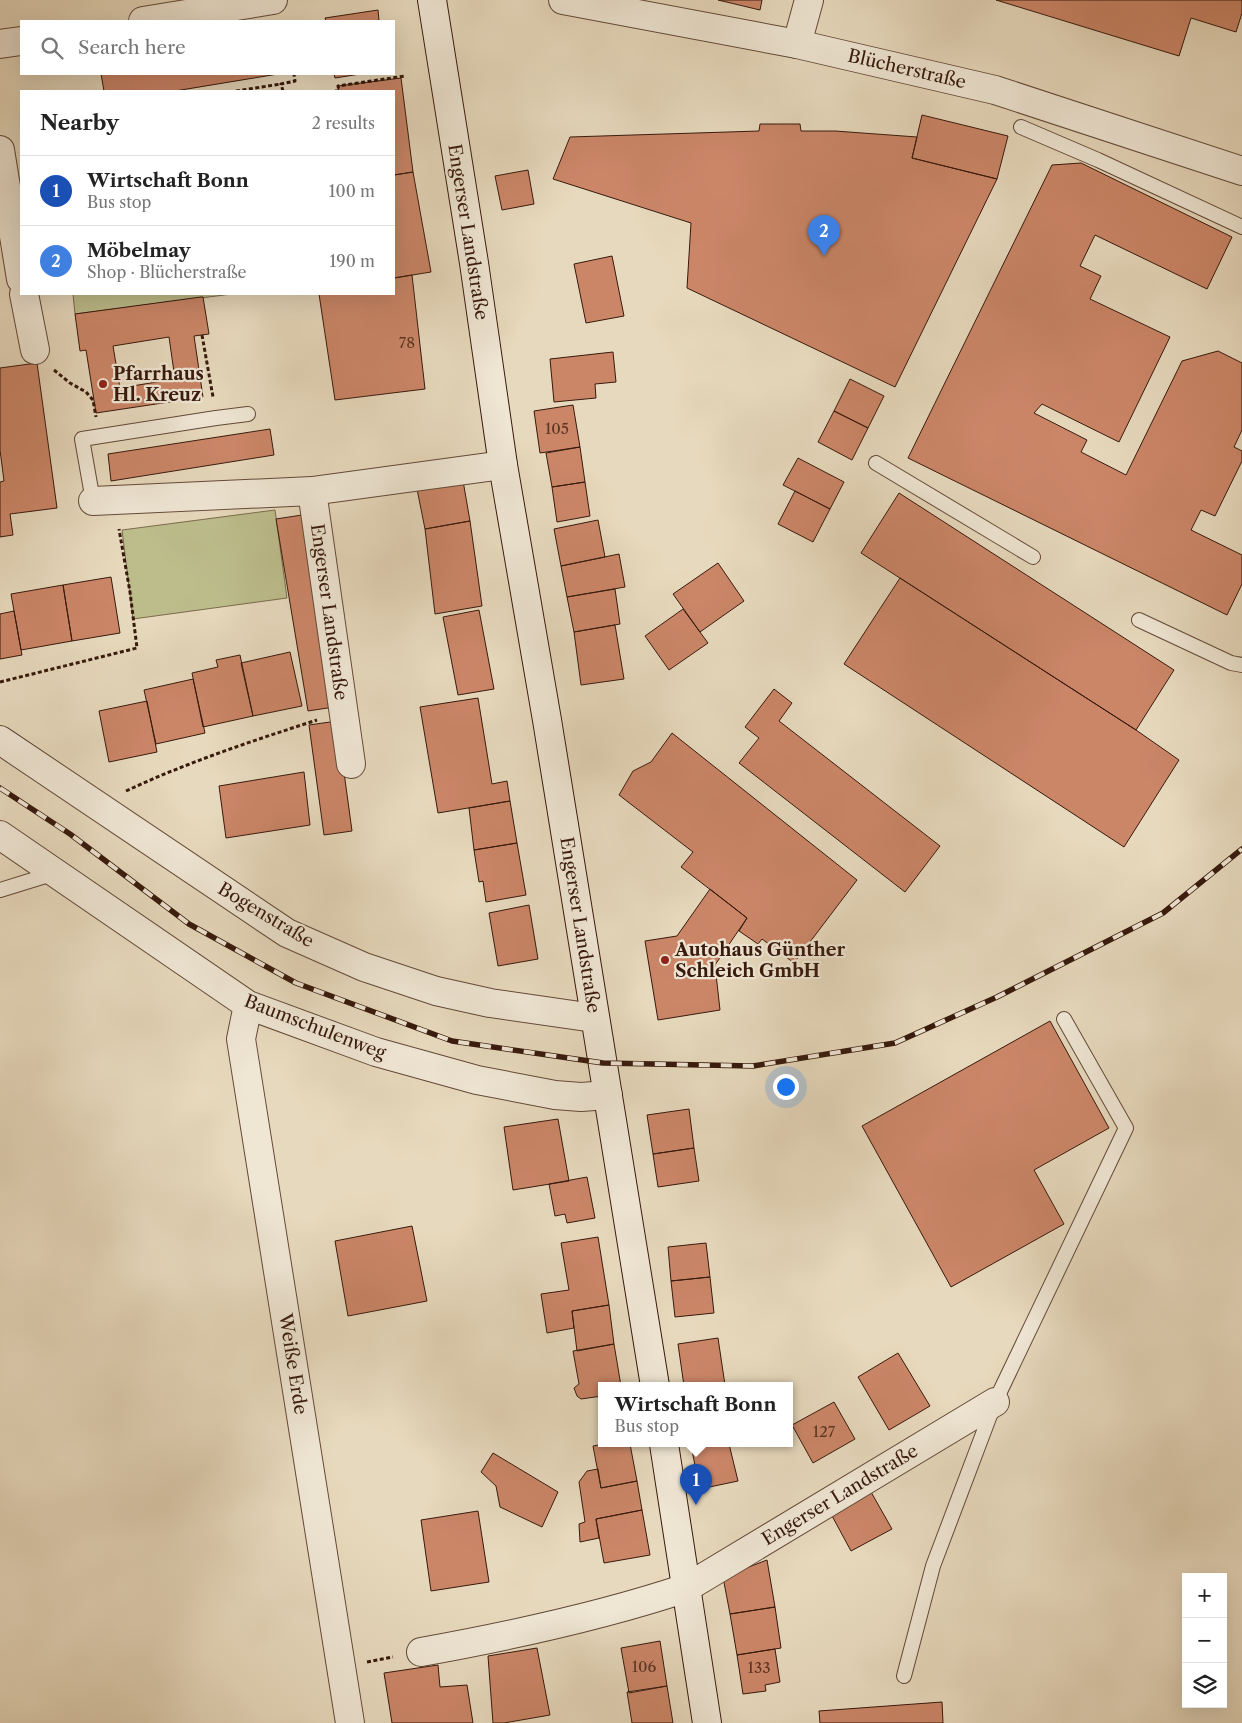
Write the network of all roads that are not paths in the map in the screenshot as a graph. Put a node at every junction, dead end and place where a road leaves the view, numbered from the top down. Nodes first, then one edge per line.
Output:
1 (274, 0) edge
2 (432, 0) edge
3 (563, 0) edge
4 (808, 0) edge
5 (149, 20) edge
6 (20, 41) edge
7 (0, 44) edge
8 (798, 44) junction
9 (1021, 127) dead end
10 (0, 150) edge
11 (1242, 171) edge
12 (1242, 227) edge
13 (20, 273) edge
14 (24, 295) edge
15 (35, 350) road end
16 (248, 414) dead end
17 (876, 464) dead end
18 (503, 465) junction
19 (312, 491) junction
20 (103, 501) joint
21 (1033, 557) dead end
22 (1139, 620) dead end
23 (1242, 665) edge
24 (0, 740) edge
25 (351, 764) dead end
26 (0, 834) edge
27 (55, 873) junction
28 (0, 890) edge
29 (248, 1005) junction
30 (594, 1018) junction
31 (1064, 1019) dead end
32 (608, 1095) junction
33 (654, 1382) edge
34 (995, 1402) junction
35 (664, 1447) edge
36 (686, 1588) junction
37 (421, 1652) road end
38 (904, 1676) dead end
39 (350, 1723) edge
40 (707, 1723) edge

1 - 5 street
2 - 18 street, Engerser Landstraße
3 - 8 street, Blücherstraße
4 - 8 street
6 - 7 street
8 - 11 street, Blücherstraße
9 - 12 lane
10 - 13 street
14 - 15 street
16 - 20 lane
17 - 21 lane
18 - 19 street
18 - 30 street, Engerser Landstraße
19 - 20 street
19 - 25 street, Engerser Landstraße
22 - 23 lane
24 - 30 street, Bogenstraße
26 - 27 street, Baumschulenweg
27 - 28 lane
27 - 29 street, Baumschulenweg
29 - 32 street, Baumschulenweg
29 - 39 street, Weiße Erde
30 - 32 street, Engerser Landstraße
31 - 34 lane
32 - 33 street, Engerser Landstraße
34 - 36 street, Engerser Landstraße
34 - 38 lane
35 - 36 street
36 - 37 street, Engerser Landstraße
36 - 40 street

